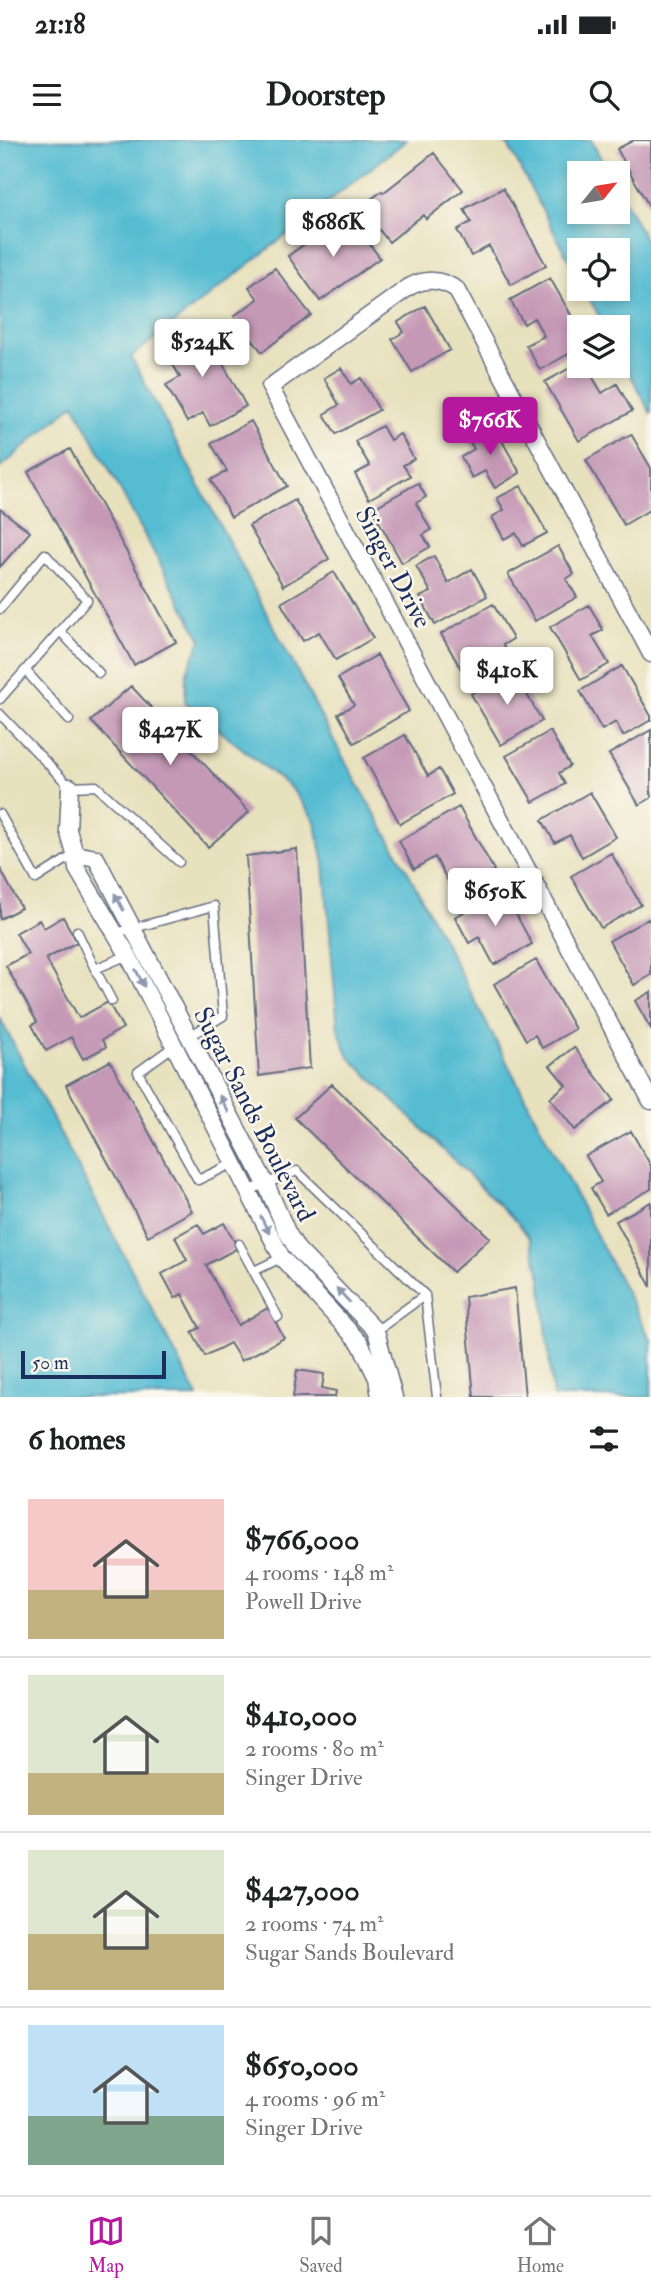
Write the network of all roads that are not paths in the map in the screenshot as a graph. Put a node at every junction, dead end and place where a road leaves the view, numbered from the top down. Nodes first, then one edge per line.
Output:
1 (0, 609) edge
2 (61, 632) junction
3 (651, 654) edge
4 (26, 671) junction
5 (99, 673) dead end
6 (0, 699) edge
7 (0, 714) edge
8 (69, 720) dead end
9 (70, 786) junction
10 (0, 814) edge
11 (75, 854) junction
12 (179, 862) dead end
13 (133, 928) junction
14 (76, 931) dead end
15 (116, 933) junction
16 (143, 948) junction
17 (128, 955) junction
18 (95, 969) junction
19 (112, 1000) dead end
20 (188, 1037) junction
21 (174, 1046) junction
22 (651, 1101) edge
23 (234, 1163) junction
24 (266, 1184) junction
25 (248, 1191) junction
26 (239, 1244) dead end
27 (298, 1249) junction
28 (282, 1258) junction
29 (254, 1272) junction
30 (425, 1295) junction
31 (278, 1317) dead end
32 (376, 1331) junction
33 (380, 1397) edge
34 (394, 1397) edge
35 (437, 1397) edge

1 - 2 lane
2 - 4 lane
2 - 5 lane
3 - 22 street, Singer Drive
4 - 6 lane
4 - 8 lane
7 - 9 lane
9 - 11 street, Sugar Sands Boulevard
9 - 12 lane
10 - 11 lane
13 -> 11 street, Sugar Sands Boulevard
11 - 15 street, Sugar Sands Boulevard
13 - 15 lane
13 - 16 street, Sugar Sands Boulevard
13 - 20 lane
14 - 18 lane
15 - 17 street, Sugar Sands Boulevard
16 - 17 lane
16 - 20 street, Sugar Sands Boulevard
17 - 18 lane
17 -> 21 street, Sugar Sands Boulevard
18 - 19 lane
20 - 21 lane
24 -> 20 street, Sugar Sands Boulevard
21 - 23 street, Sugar Sands Boulevard
21 - 23 lane
23 - 25 street, Sugar Sands Boulevard
24 - 25 lane
24 - 27 street, Sugar Sands Boulevard
24 - 30 lane
25 -> 28 street, Sugar Sands Boulevard
26 - 29 lane
27 - 28 lane
32 -> 27 street, Sugar Sands Boulevard
28 - 29 lane
28 - 33 street, Sugar Sands Boulevard
29 - 31 lane
30 - 32 lane
30 - 35 lane
32 - 34 street, Sugar Sands Boulevard

